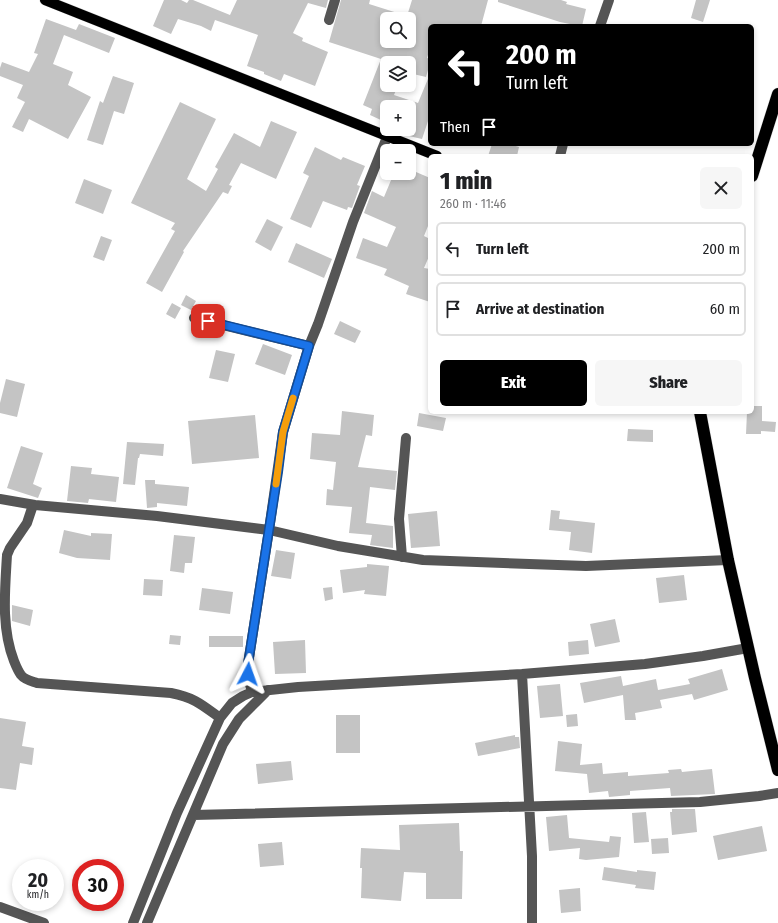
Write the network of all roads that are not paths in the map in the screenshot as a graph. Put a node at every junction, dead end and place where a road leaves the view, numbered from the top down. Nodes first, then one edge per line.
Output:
1 (45, 0) edge
2 (335, 0) edge
3 (609, 0) edge
4 (329, 20) dead end
5 (601, 24) edge
6 (778, 94) edge
7 (388, 137) junction
8 (432, 154) edge
9 (754, 170) edge
10 (194, 318) dead end
11 (309, 346) junction
12 (700, 414) edge
13 (406, 438) dead end
14 (0, 499) edge
15 (33, 505) junction
16 (270, 530) junction
17 (402, 557) junction
18 (728, 560) junction
19 (748, 648) junction
20 (522, 674) junction
21 (268, 690) junction
22 (252, 692) junction
23 (220, 718) junction
24 (778, 770) edge
25 (778, 793) edge
26 (530, 806) junction
27 (193, 815) junction
28 (0, 907) edge
29 (44, 923) edge
30 (133, 923) edge
31 (147, 923) edge
32 (532, 923) edge

1 - 7 main road
2 - 4 street
3 - 5 street
6 - 9 highway
7 - 8 main road
7 - 11 street
10 - 11 street
11 - 16 street
12 - 18 highway
13 - 17 street
14 - 15 street
15 - 16 street
15 - 23 street
16 - 17 street
16 - 22 street
17 - 18 street
18 - 19 highway
19 - 20 street
19 - 24 highway
20 - 21 street
20 - 26 street
21 - 22 street
21 - 27 street
22 - 23 street
23 - 30 street
25 - 26 street
26 - 27 street
26 - 32 street
27 - 31 street
28 - 29 street

